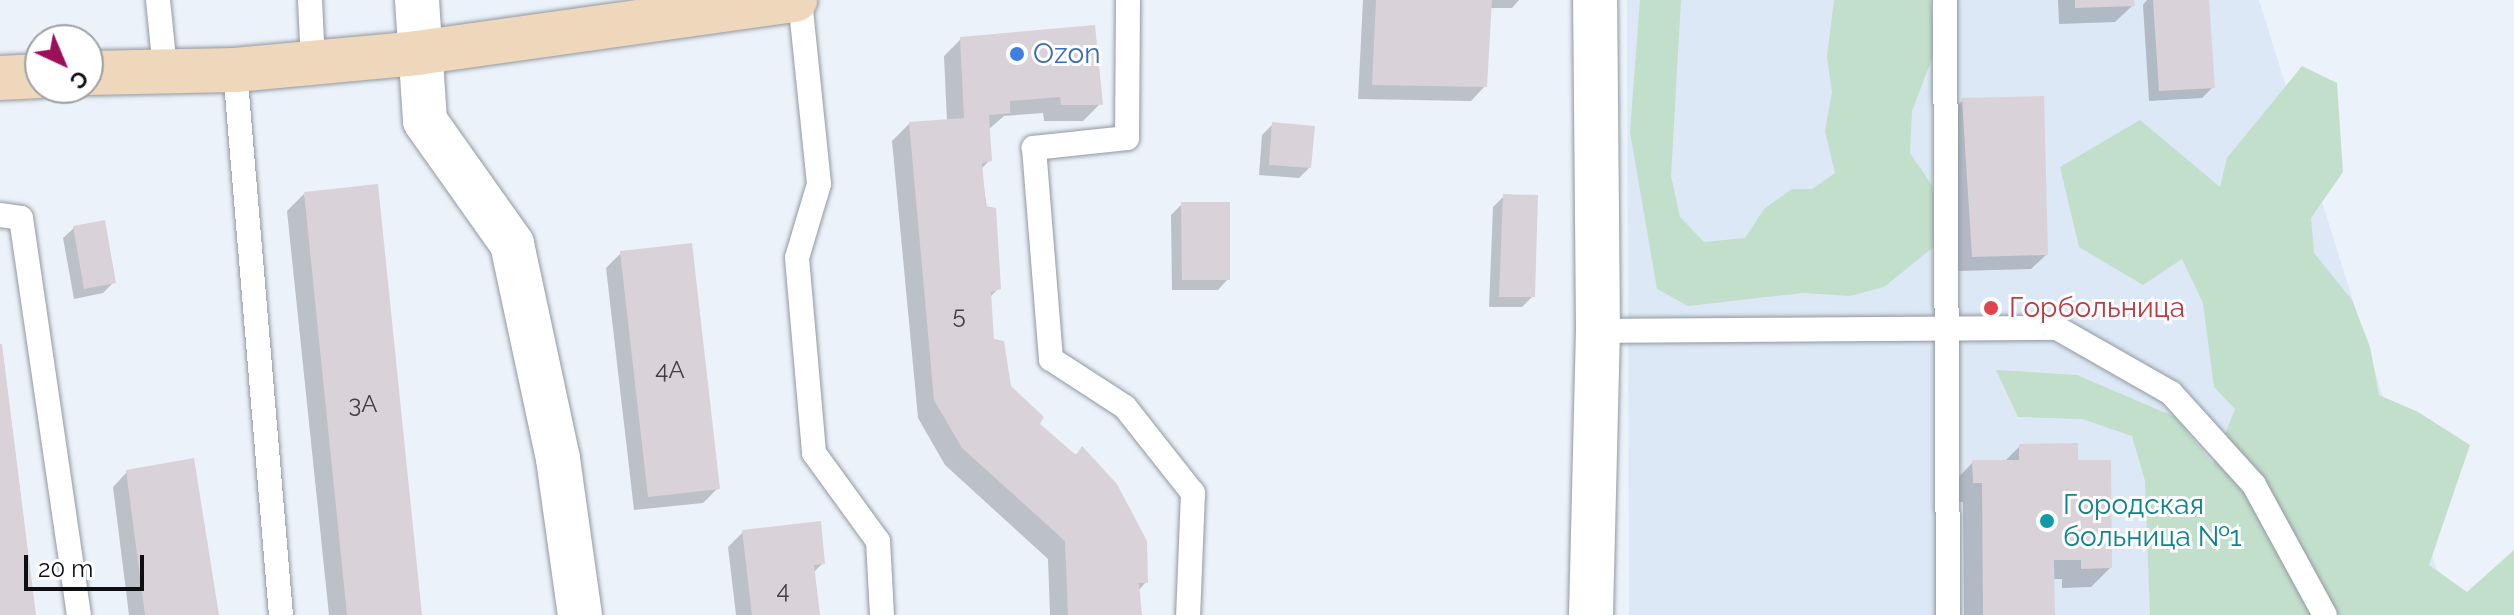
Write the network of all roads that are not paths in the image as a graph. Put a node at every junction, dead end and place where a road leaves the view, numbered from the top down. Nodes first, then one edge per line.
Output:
1 (158, 0) edge
2 (310, 0) edge
3 (417, 0) edge
4 (798, 0) edge
5 (1128, 0) edge
6 (1595, 0) edge
7 (1945, 0) edge
8 (677, 8) edge
9 (417, 53) junction
10 (313, 63) junction
11 (165, 69) junction
12 (235, 70) junction
13 (104, 72) edge
14 (24, 77) edge
15 (0, 78) edge
16 (0, 215) edge
17 (1947, 328) junction
18 (1598, 331) junction
19 (79, 615) edge
20 (281, 615) edge
21 (580, 615) edge
22 (882, 615) edge
23 (1188, 615) edge
24 (1591, 615) edge
25 (1948, 615) edge
26 (2325, 615) edge

1 - 11 lane
2 - 10 lane
3 - 9 street
4 - 8 street
4 - 22 lane
5 - 23 lane
6 - 18 street
7 - 17 lane
8 - 9 street
9 - 10 street
9 - 21 street
10 - 12 street
11 - 12 street
11 - 13 street
12 - 20 lane
14 - 15 street
16 - 19 lane
17 - 18 lane
17 - 25 lane
17 - 26 lane
18 - 24 street

